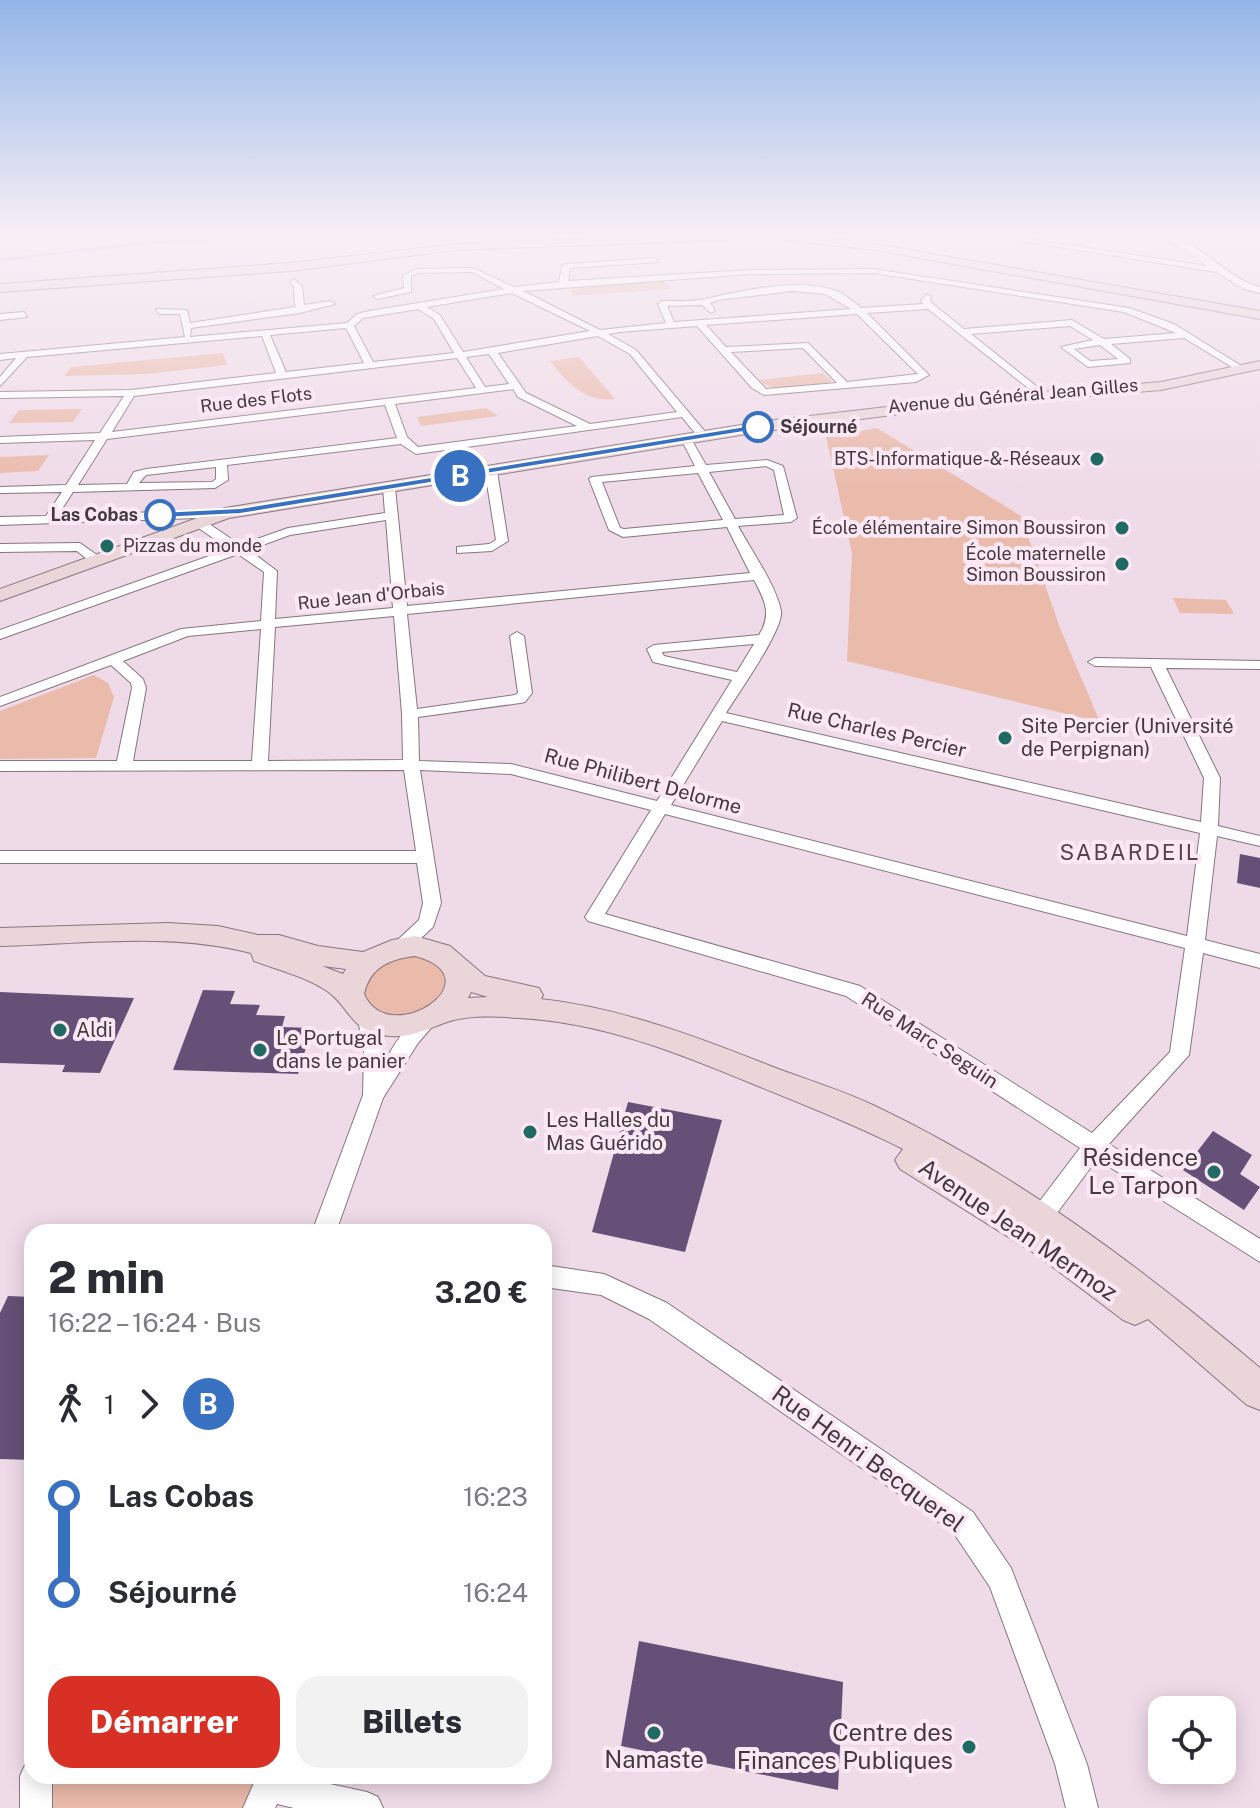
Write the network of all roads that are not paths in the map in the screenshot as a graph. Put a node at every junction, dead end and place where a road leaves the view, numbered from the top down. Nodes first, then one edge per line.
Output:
1 (186, 321) edge
2 (220, 321) edge
3 (353, 321) edge
4 (440, 321) edge
5 (579, 321) edge
6 (669, 321) edge
7 (715, 321) edge
8 (868, 321) edge
9 (949, 321) edge
10 (1162, 321) edge
11 (699, 323) junction
12 (349, 325) junction
13 (671, 325) junction
14 (187, 326) junction
15 (601, 332) junction
16 (962, 332) junction
17 (265, 333) junction
18 (1187, 335) junction
19 (187, 340) junction
20 (1102, 342) junction
21 (724, 350) junction
22 (492, 351) junction
23 (459, 354) junction
24 (23, 356) junction
25 (1, 358) edge
26 (1260, 362) edge
27 (370, 365) junction
28 (1240, 368) junction
29 (282, 375) junction
30 (0, 383) edge
31 (515, 386) junction
32 (846, 386) junction
33 (482, 390) junction
34 (131, 393) junction
35 (1039, 394) junction
36 (0, 395) edge
37 (389, 401) junction
38 (683, 414) junction
39 (590, 428) junction
40 (104, 436) junction
41 (695, 438) junction
42 (0, 440) edge
43 (404, 440) junction
44 (221, 462) junction
45 (702, 470) junction
46 (491, 471) junction
47 (131, 487) junction
48 (70, 488) junction
49 (389, 488) junction
50 (0, 490) edge
51 (225, 513) junction
52 (389, 516) junction
53 (50, 519) junction
54 (0, 521) edge
55 (731, 523) junction
56 (201, 524) junction
57 (0, 548) edge
58 (239, 548) junction
59 (461, 550) dead end
60 (97, 561) junction
61 (758, 576) junction
62 (0, 595) edge
63 (399, 611) junction
64 (268, 625) junction
65 (0, 635) edge
66 (517, 636) dead end
67 (767, 639) junction
68 (112, 659) junction
69 (1095, 662) dead end
70 (1157, 664) junction
71 (1260, 665) edge
72 (740, 677) junction
73 (0, 702) edge
74 (410, 714) junction
75 (719, 716) junction
76 (124, 764) junction
77 (260, 765) junction
78 (411, 765) junction
79 (0, 766) edge
80 (659, 808) junction
81 (1209, 829) junction
82 (1260, 841) edge
83 (0, 857) edge
84 (424, 857) junction
85 (0, 937) edge
86 (1196, 944) junction
87 (258, 945) junction
88 (399, 947) junction
89 (1260, 961) edge
90 (367, 962) junction
91 (461, 973) junction
92 (350, 994) junction
93 (436, 1016) junction
94 (368, 1019) junction
95 (642, 1031) junction
96 (766, 1077) junction
97 (373, 1095) junction
98 (1095, 1145) junction
99 (327, 1224) edge
100 (1044, 1224) junction
101 (1260, 1252) edge
102 (552, 1277) edge
103 (1260, 1392) edge
104 (1260, 1400) edge
105 (36, 1784) edge
106 (267, 1790) edge
107 (36, 1808) edge
108 (367, 1808) edge
109 (1082, 1808) edge

1 - 14 street
2 - 14 street
3 - 12 street
4 - 23 street
5 - 15 street
6 - 13 street
7 - 11 street
8 - 32 street
9 - 16 street
10 - 18 street
11 - 13 street
11 - 21 street
12 - 17 street
12 - 27 street
13 - 15 street
14 - 19 street
15 - 22 street
15 - 38 street
16 - 20 street
16 - 35 street
17 - 19 street
17 - 29 street
18 - 20 street
18 - 28 street
19 - 24 street
20 - 20 street
21 - 32 street
21 - 32 street
22 - 23 street
22 - 31 street
23 - 27 street
23 - 33 street
24 - 25 street
24 - 30 street
26 - 28 main road, Avenue du Général Jean Gilles
27 - 29 street
28 - 35 main road, Avenue du Général Jean Gilles
29 - 34 street
31 - 33 street, Rue des Flots
31 - 39 street
33 - 37 street, Rue des Flots
34 - 36 street
34 - 40 street
35 - 41 main road, Avenue du Général Jean Gilles
37 - 40 street, Rue des Flots
37 - 43 street
38 - 39 street
38 - 41 street
39 - 43 street
40 - 42 street, Rue des Flots
40 - 48 street
41 - 45 street
41 - 46 main road, Avenue du Général Jean Gilles
43 - 44 street
44 - 47 street
44 - 47 street
45 - 55 street
45 - 55 street
45 - 55 street
46 - 49 main road, Avenue du Général Jean Gilles
46 - 59 street
47 - 48 street
48 - 50 street
48 - 53 street
49 - 51 main road, Avenue du Général Jean Gilles
49 - 52 street
51 - 53 street
51 - 56 main road, Avenue du Général Jean Gilles
52 - 58 street
52 - 63 street
53 - 54 street
55 - 61 street
56 - 58 street
56 - 60 main road, Avenue du Général Jean Gilles
57 - 60 street
58 - 64 street
58 - 65 street
60 - 62 main road, Avenue du Général Jean Gilles
61 - 63 street, Rue Jean d'Orbais
61 - 67 street
63 - 64 street, Rue Jean d'Orbais
63 - 74 street
64 - 68 street, Rue Jean d'Orbais
64 - 77 street
66 - 74 street
67 - 72 street
67 - 72 street
68 - 73 street, Rue Jean d'Orbais
68 - 76 street
69 - 70 street
70 - 71 street
70 - 81 street
72 - 75 street
74 - 78 street
75 - 80 street
75 - 81 street, Rue Charles Percier
76 - 77 street, Rue Philibert Delorme
76 - 79 street, Rue Philibert Delorme
77 - 78 street, Rue Philibert Delorme
78 - 80 street, Rue Philibert Delorme
78 - 84 street
80 - 86 street, Rue Philibert Delorme
80 - 98 street, Rue Marc Seguin
81 - 82 street, Rue Charles Percier
81 - 86 street
83 - 84 street
84 - 88 street
85 - 87 main road
86 - 89 street, Rue Philibert Delorme
86 - 98 street
87 - 90 main road
87 - 92 main road
88 - 90 main road
88 - 91 main road
90 - 92 main road
91 - 93 main road
91 - 95 main road, Avenue Jean Mermoz
92 - 94 main road
93 - 94 main road
93 - 95 main road, Avenue Jean Mermoz
93 - 97 street
94 - 97 street
95 - 96 main road, Avenue Jean Mermoz
96 - 100 main road, Avenue Jean Mermoz
96 - 100 main road, Avenue Jean Mermoz
97 - 99 street
98 - 100 street
98 - 101 street, Rue Marc Seguin
100 - 103 main road, Avenue Jean Mermoz
100 - 104 main road, Avenue Jean Mermoz
102 - 109 street, Rue Henri Becquerel
105 - 107 street
106 - 108 street

